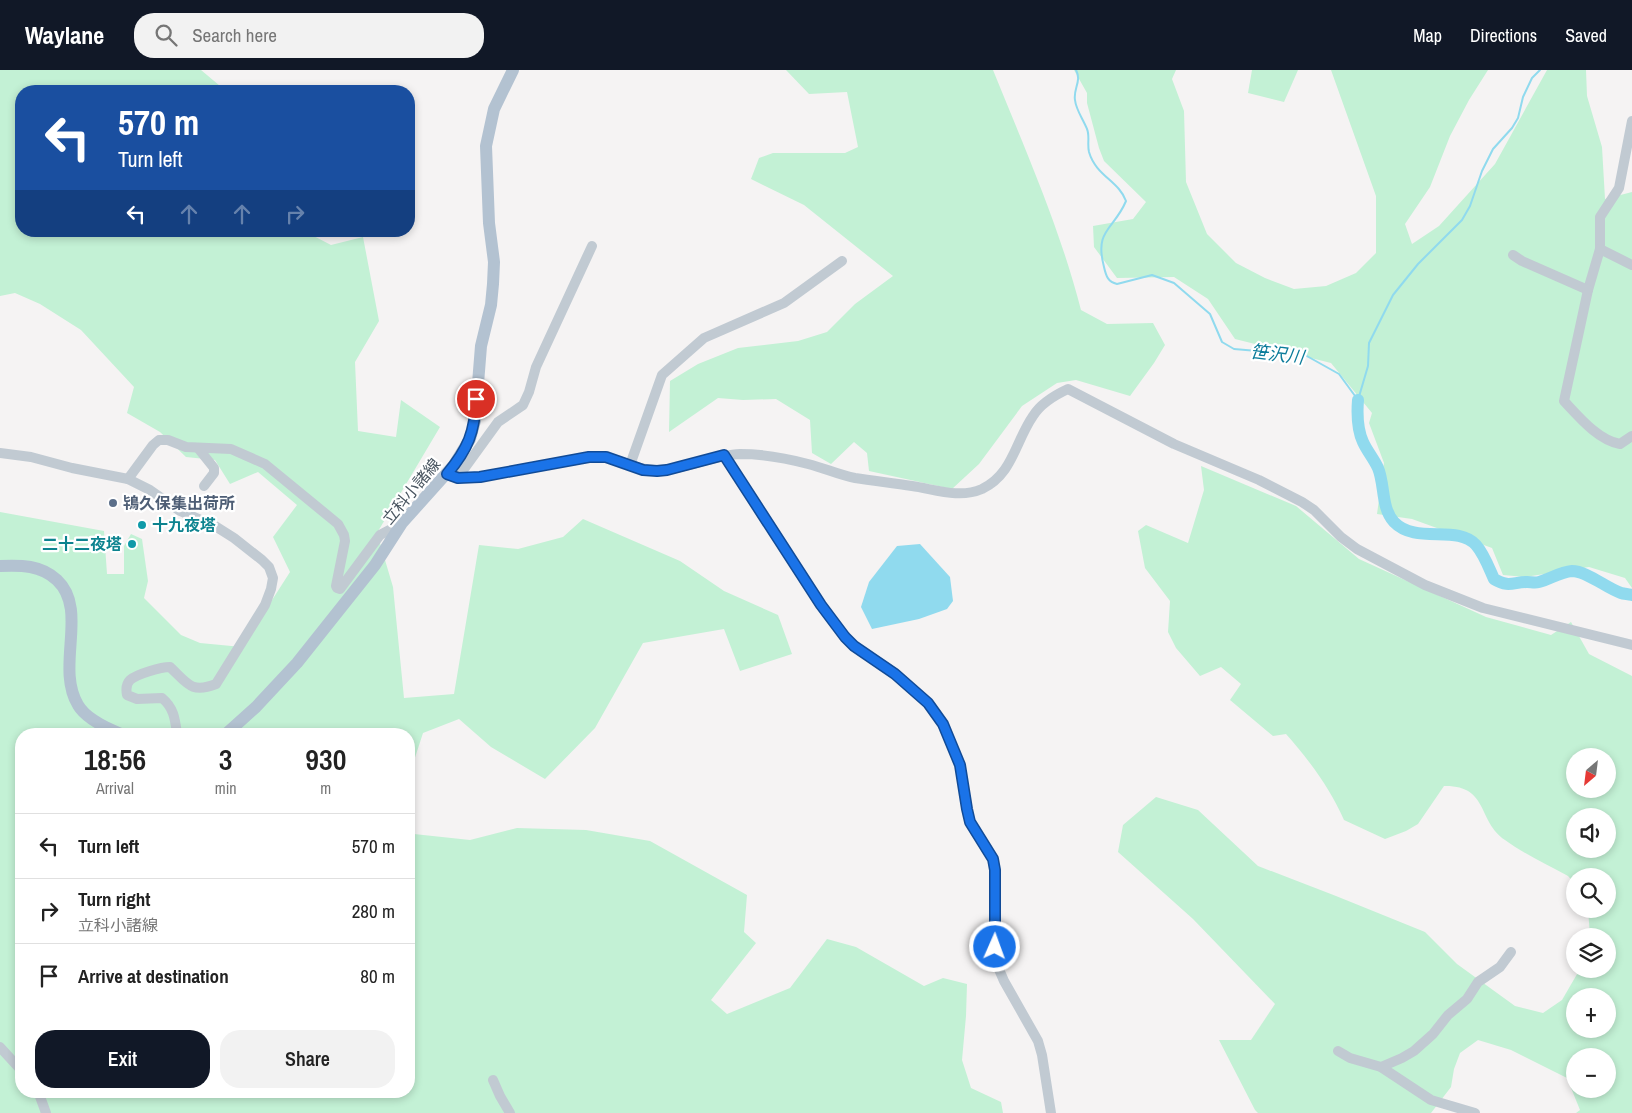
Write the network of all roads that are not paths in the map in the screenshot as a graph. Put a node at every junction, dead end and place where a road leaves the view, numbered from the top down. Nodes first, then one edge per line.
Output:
1 (513, 70) edge
2 (1632, 121) edge
3 (592, 246) dead end
4 (1600, 249) junction
5 (1513, 255) dead end
6 (842, 261) dead end
7 (1632, 264) edge
8 (1588, 290) junction
9 (1632, 436) edge
10 (198, 448) junction
11 (0, 453) edge
12 (724, 455) junction
13 (630, 465) junction
14 (447, 474) junction
15 (128, 479) junction
16 (204, 486) dead end
17 (402, 523) junction
18 (0, 566) edge
19 (1632, 645) edge
20 (111, 728) edge
21 (176, 728) edge
22 (233, 728) edge
23 (1511, 952) dead end
24 (0, 1047) edge
25 (1338, 1051) dead end
26 (15, 1063) edge
27 (1381, 1067) junction
28 (493, 1080) dead end
29 (41, 1098) edge
30 (46, 1113) edge
31 (510, 1113) edge
32 (1051, 1113) edge
33 (1475, 1113) edge

1 - 14 main road, 立科小諸線
2 - 4 street
3 - 14 street
4 - 7 street
4 - 8 street
5 - 8 street
6 - 13 street
8 - 9 street
10 - 15 street
10 - 16 street
10 - 17 street
11 - 15 street
12 - 13 street
12 - 19 street
12 - 32 street
13 - 14 street
14 - 17 main road, 立科小諸線
15 - 21 street
17 - 22 main road, 立科小諸線
18 - 20 main road
23 - 27 street
24 - 26 street
25 - 27 street
27 - 33 street
28 - 31 street
29 - 30 street

